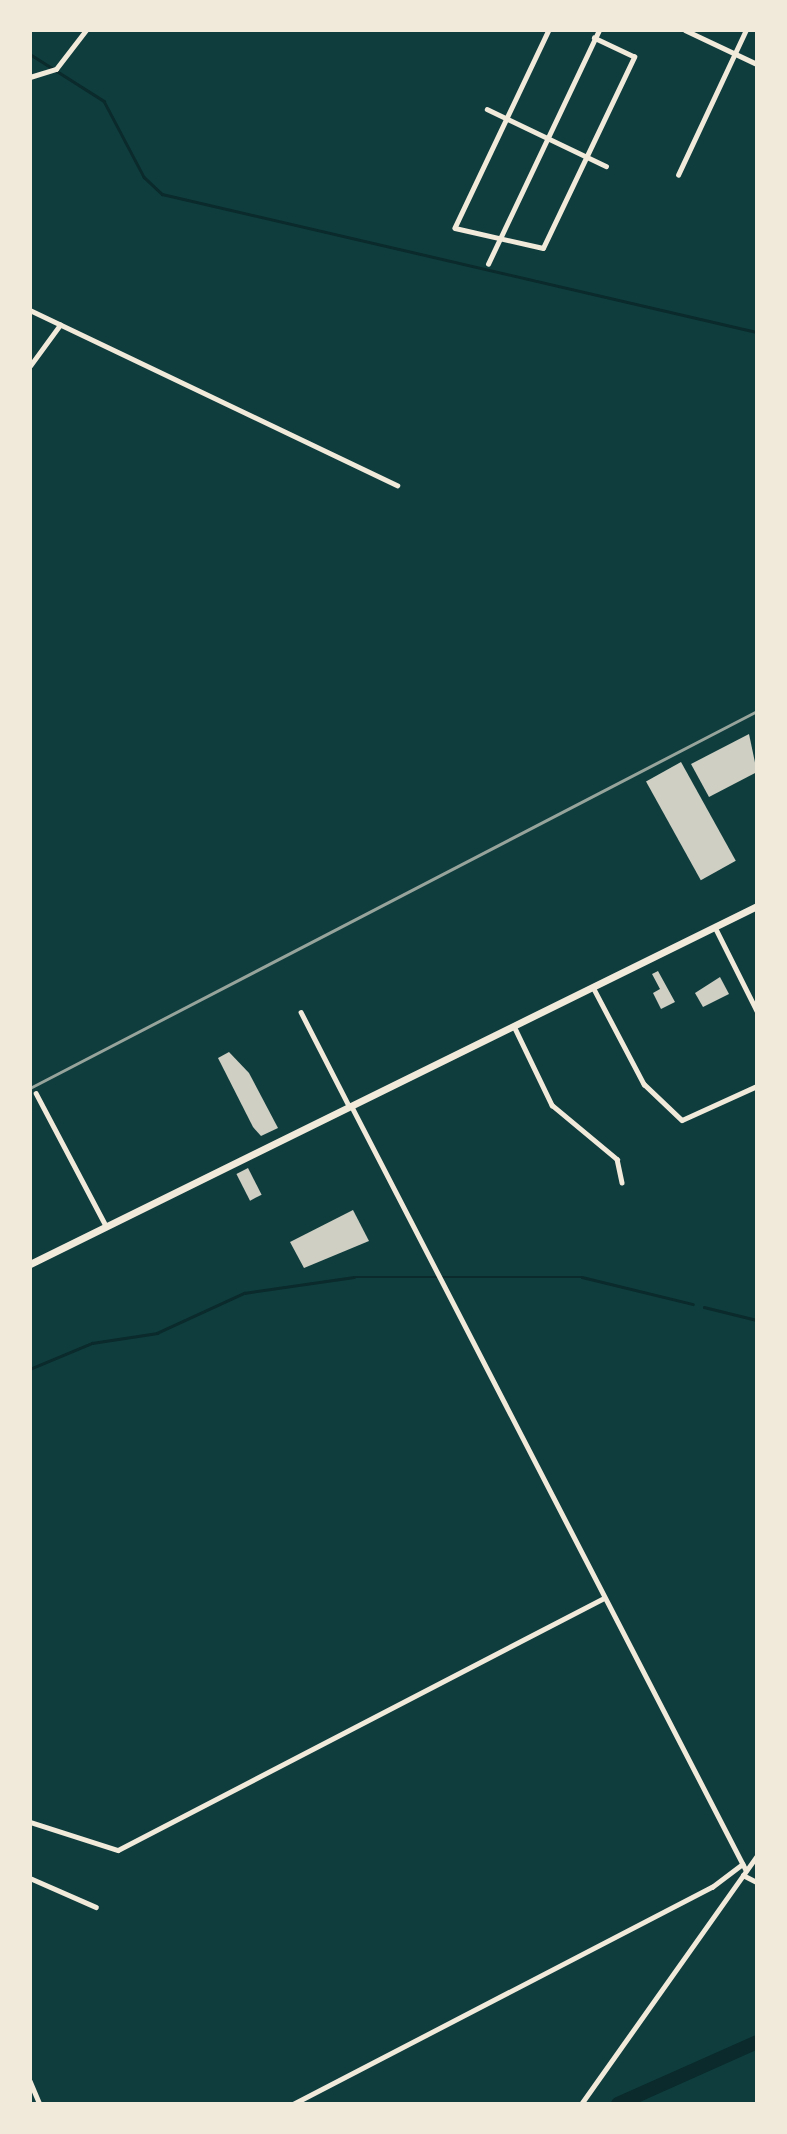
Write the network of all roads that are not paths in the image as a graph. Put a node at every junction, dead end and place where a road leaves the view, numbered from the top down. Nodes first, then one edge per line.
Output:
1 (86, 30) edge
2 (549, 30) edge
3 (599, 30) edge
4 (685, 30) edge
5 (746, 30) edge
6 (697, 32) edge
7 (594, 38) junction
8 (736, 53) junction
9 (757, 64) edge
10 (30, 77) edge
11 (487, 109) dead end
12 (507, 118) junction
13 (548, 138) junction
14 (587, 156) junction
15 (606, 166) dead end
16 (678, 176) dead end
17 (500, 238) junction
18 (488, 264) dead end
19 (30, 310) edge
20 (60, 325) junction
21 (30, 366) edge
22 (397, 485) dead end
23 (757, 906) edge
24 (715, 927) junction
25 (593, 987) junction
26 (757, 1011) edge
27 (301, 1012) dead end
28 (514, 1026) junction
29 (757, 1086) edge
30 (36, 1093) dead end
31 (350, 1105) junction
32 (622, 1182) dead end
33 (106, 1227) junction
34 (30, 1264) edge
35 (604, 1598) junction
36 (30, 1822) edge
37 (757, 1855) edge
38 (741, 1864) junction
39 (745, 1872) junction
40 (30, 1878) edge
41 (757, 1882) edge
42 (96, 1907) dead end
43 (30, 2081) edge
44 (40, 2104) edge
45 (293, 2104) edge
46 (581, 2104) edge

1 - 10 street
2 - 12 street
3 - 7 street
4 - 6 street
5 - 8 street
6 - 8 street
7 - 13 street
7 - 14 street
8 - 9 street
8 - 16 street
11 - 12 street
12 - 13 street
12 - 17 street
13 - 14 street
13 - 17 street
14 - 15 street
14 - 17 street
17 - 18 street
19 - 20 street
20 - 21 street
20 - 22 street
23 - 24 highway
24 - 25 highway
24 - 26 street
25 - 28 highway
25 - 29 street
27 - 31 street
28 - 31 highway
28 - 32 street
30 - 33 street
31 - 33 highway
31 - 35 street
33 - 34 highway
35 - 36 street
35 - 38 street
37 - 39 street
38 - 39 street
38 - 45 street
39 - 41 street
39 - 46 street
40 - 42 street
43 - 44 street

